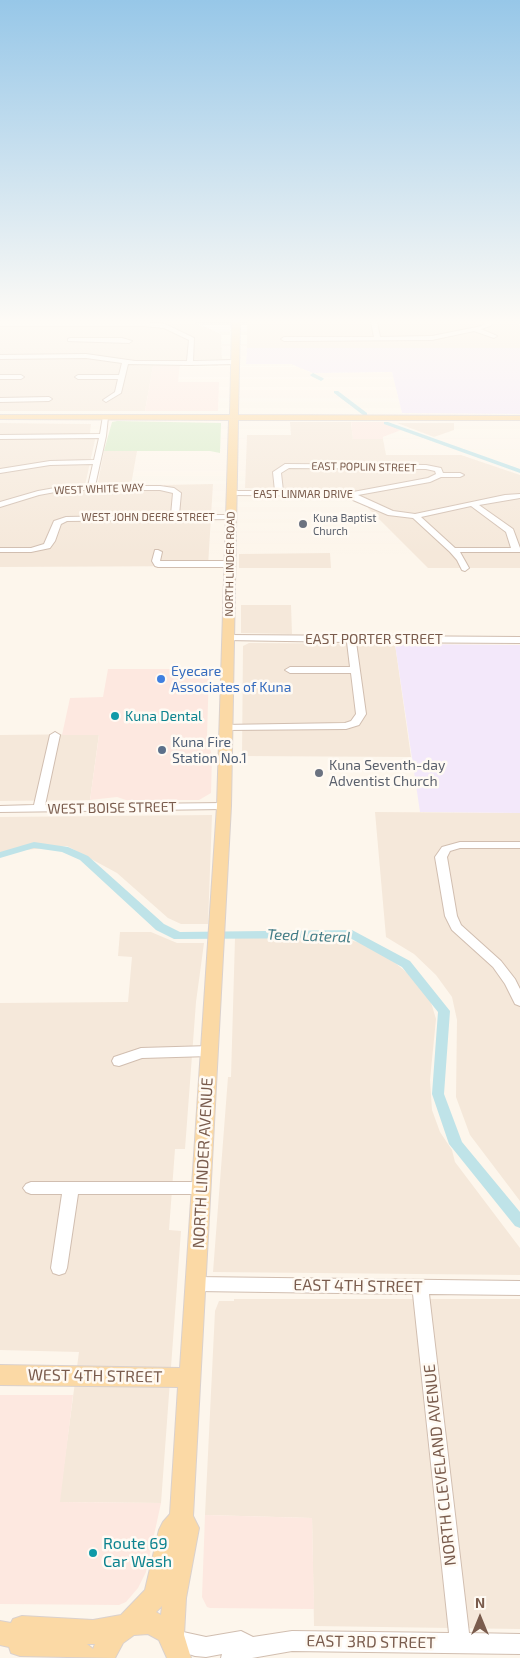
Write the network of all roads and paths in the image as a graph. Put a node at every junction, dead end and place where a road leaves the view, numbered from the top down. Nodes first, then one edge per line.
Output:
1 (234, 399) edge
2 (0, 400) edge
3 (49, 400) dead end
4 (0, 417) edge
5 (105, 417) junction
6 (234, 417) junction
7 (520, 418) edge
8 (0, 436) edge
9 (103, 436) junction
10 (97, 462) junction
11 (0, 471) edge
12 (440, 475) junction
13 (460, 475) dead end
14 (91, 488) junction
15 (232, 494) junction
16 (279, 494) junction
17 (352, 494) junction
18 (520, 496) edge
19 (473, 504) junction
20 (0, 505) edge
21 (415, 516) junction
22 (175, 517) junction
23 (231, 517) junction
24 (0, 550) edge
25 (453, 550) junction
26 (518, 550) edge
27 (158, 552) dead end
28 (230, 564) junction
29 (465, 568) dead end
30 (228, 638) junction
31 (351, 639) junction
32 (520, 640) edge
33 (290, 670) dead end
34 (355, 670) junction
35 (226, 727) junction
36 (55, 735) dead end
37 (224, 806) junction
38 (0, 809) edge
39 (39, 809) junction
40 (520, 845) edge
41 (520, 1001) edge
42 (210, 1051) junction
43 (119, 1061) dead end
44 (32, 1188) dead end
45 (71, 1188) junction
46 (202, 1188) junction
47 (59, 1268) dead end
48 (196, 1284) junction
49 (420, 1287) junction
50 (520, 1288) edge
51 (0, 1375) edge
52 (191, 1378) junction
53 (182, 1519) junction
54 (125, 1627) junction
55 (8, 1635) edge
56 (460, 1644) junction
57 (520, 1644) edge
58 (175, 1645) edge
59 (252, 1648) junction
60 (84, 1658) edge
61 (102, 1658) edge
62 (231, 1658) edge

1 - 6 main road, NORTH LINDER ROAD
2 - 3 street
4 - 5 main road
5 - 6 main road
5 - 9 street
6 - 7 main road
6 - 15 main road, NORTH LINDER ROAD
8 - 9 street
9 - 10 street
10 - 11 street
10 - 14 street
12 - 13 street, EAST LINMAR DRIVE
12 - 16 street, EAST POPLIN STREET
12 - 17 street, EAST LINMAR DRIVE
14 - 20 street, WEST WHITE WAY
14 - 22 street, WEST WHITE WAY
15 - 16 street, EAST LINMAR DRIVE
15 - 23 main road, NORTH LINDER ROAD
16 - 17 street, EAST LINMAR DRIVE
17 - 21 street
18 - 19 street
19 - 21 street
19 - 26 street
21 - 25 street
22 - 23 street, WEST JOHN DEERE STREET
22 - 24 street, WEST JOHN DEERE STREET
23 - 28 main road, NORTH LINDER ROAD
25 - 26 street
25 - 29 street
27 - 28 street
28 - 30 main road, NORTH LINDER ROAD
30 - 31 street, EAST PORTER STREET
30 - 35 main road, NORTH LINDER ROAD
31 - 32 street, EAST PORTER STREET
31 - 34 street
33 - 34 street
34 - 35 street
35 - 37 main road, NORTH LINDER ROAD
36 - 39 street
37 - 39 street, WEST BOISE STREET
37 - 42 main road, NORTH LINDER AVENUE
38 - 39 street, WEST BOISE STREET
40 - 41 street
42 - 43 street
42 - 46 main road, NORTH LINDER AVENUE
44 - 45 street
45 - 46 street
45 - 47 street
46 - 48 main road, NORTH LINDER AVENUE
48 - 49 street, EAST 4TH STREET
48 - 52 main road, NORTH LINDER AVENUE
49 - 50 street, EAST 4TH STREET
49 - 56 street, NORTH CLEVELAND AVENUE
51 - 52 main road, WEST 4TH STREET
52 - 53 main road, NORTH LINDER AVENUE
53 - 54 main road, NORTH LINDER AVENUE
53 - 58 main road, NORTH LINDER AVENUE
54 - 55 main road
54 - 58 main road
54 - 61 main road, NORTH LINDER AVENUE
55 - 60 main road
56 - 57 street, EAST 3RD STREET
56 - 59 street, EAST 3RD STREET
58 - 59 street, EAST 3RD STREET
59 - 62 street, EAST 3RD STREET

